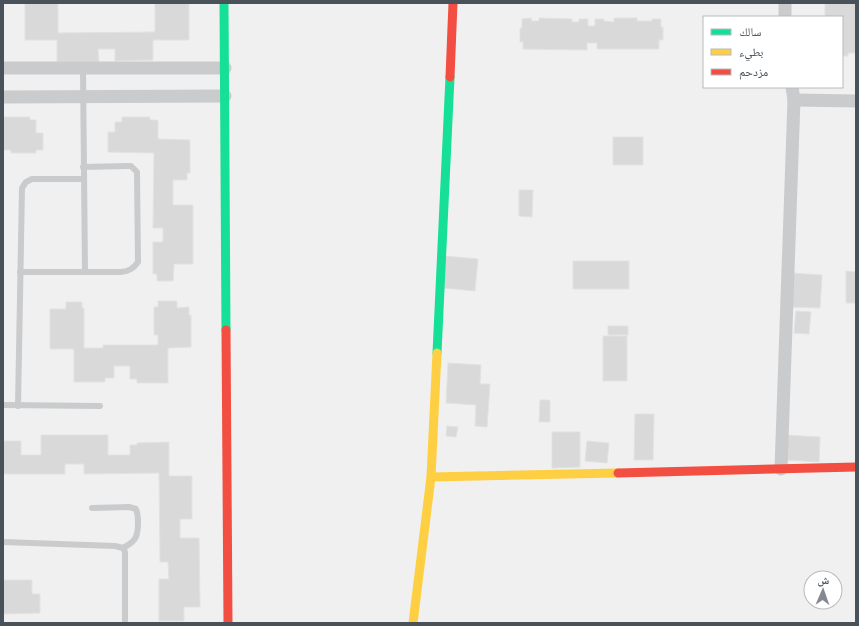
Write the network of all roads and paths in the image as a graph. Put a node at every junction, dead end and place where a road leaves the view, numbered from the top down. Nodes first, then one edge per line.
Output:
1 (224, 3) edge
2 (453, 3) edge
3 (785, 3) edge
4 (785, 16) edge
5 (3, 68) edge
6 (83, 68) junction
7 (225, 68) junction
8 (792, 88) edge
9 (3, 96) edge
10 (225, 96) junction
11 (82, 97) junction
12 (794, 100) junction
13 (856, 101) edge
14 (83, 167) junction
15 (83, 179) junction
16 (85, 271) junction
17 (20, 272) junction
18 (3, 405) edge
19 (18, 406) junction
20 (100, 406) dead end
21 (856, 467) edge
22 (781, 469) junction
23 (431, 477) junction
24 (92, 508) dead end
25 (3, 542) edge
26 (123, 548) junction
27 (125, 623) edge
28 (228, 623) edge
29 (413, 623) edge

1 - 7 street
2 - 23 street
3 - 4 street
5 - 6 street
6 - 7 street
6 - 11 lane
7 - 10 street
8 - 12 street
9 - 11 street
10 - 11 street
10 - 28 street
11 - 14 lane
12 - 13 street
12 - 22 street
14 - 15 lane
14 - 16 lane
15 - 16 lane
15 - 17 lane
16 - 17 lane
17 - 19 lane
18 - 19 lane
19 - 20 lane
21 - 22 street
22 - 23 street
23 - 29 street
24 - 26 lane
25 - 26 lane
26 - 27 lane

